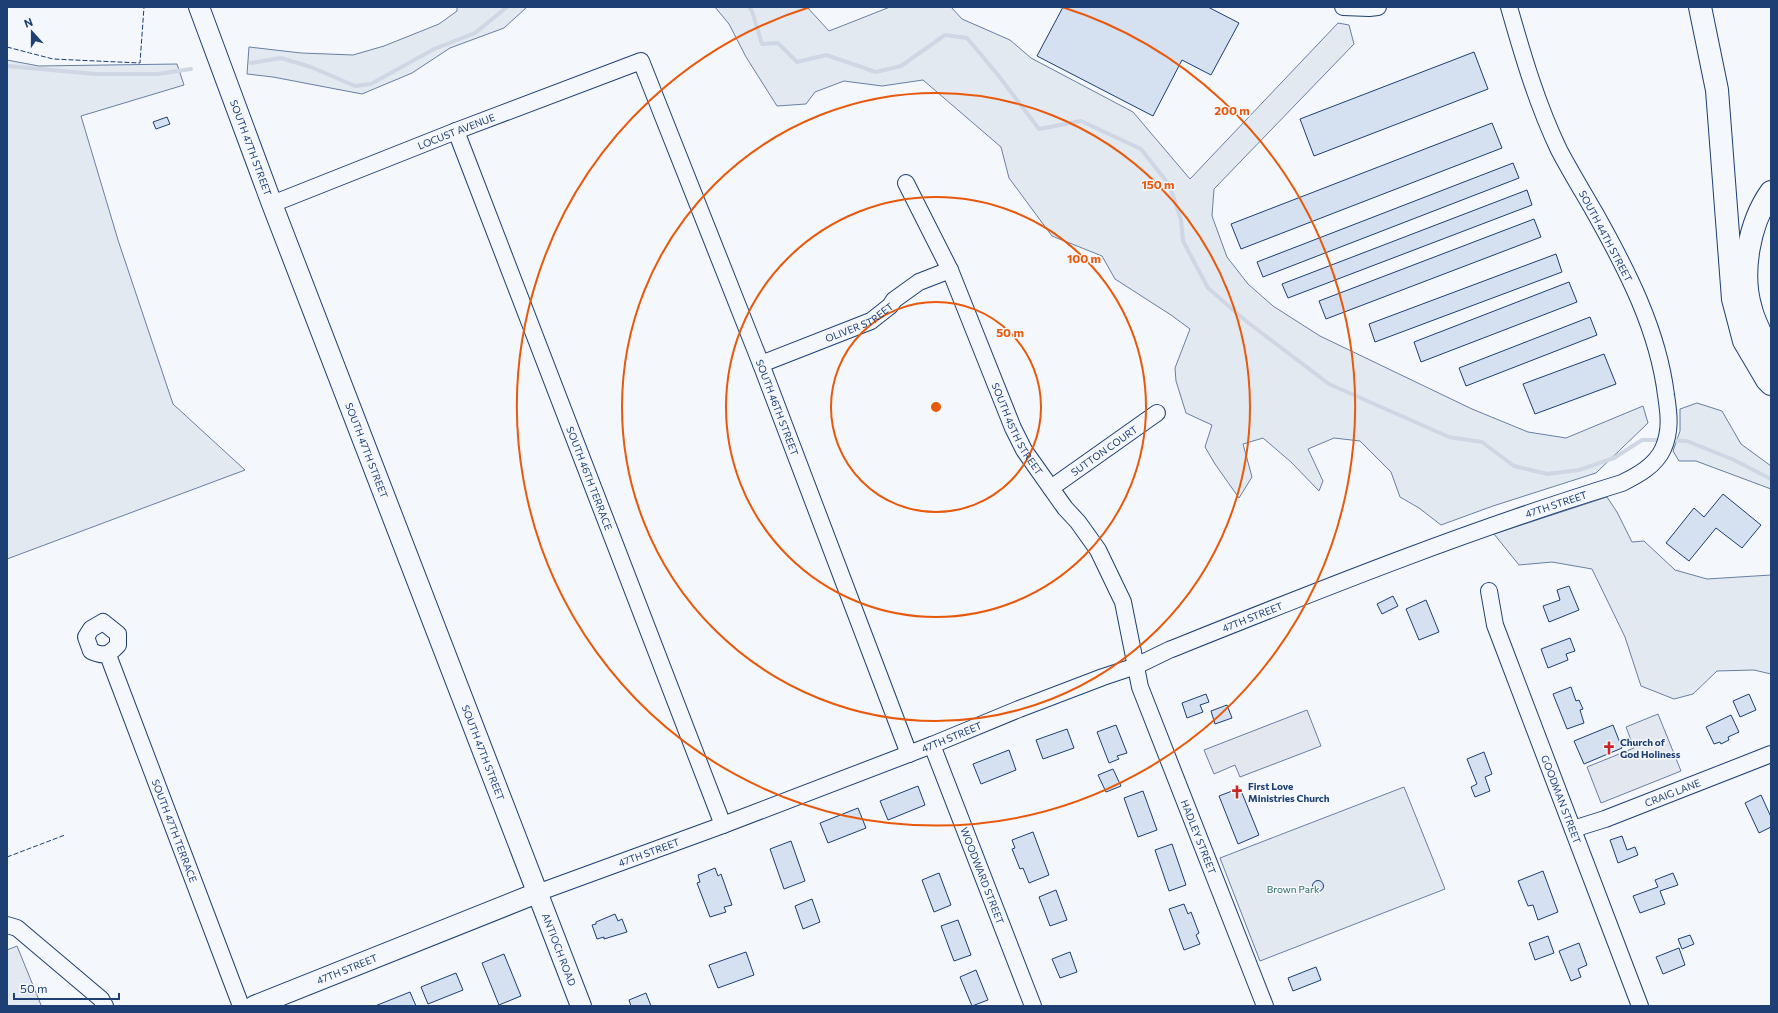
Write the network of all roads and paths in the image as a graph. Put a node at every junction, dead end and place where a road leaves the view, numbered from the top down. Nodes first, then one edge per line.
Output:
1 (199, 7) edge
2 (1343, 7) edge
3 (1378, 7) edge
4 (1509, 7) edge
5 (1700, 7) edge
6 (642, 61) joint
7 (456, 131) junction
8 (906, 183) dead end
9 (1771, 192) edge
10 (272, 204) junction
11 (950, 270) junction
12 (1771, 357) edge
13 (762, 364) junction
14 (1771, 384) edge
15 (1157, 413) dead end
16 (1649, 467) joint
17 (1050, 488) junction
18 (1489, 591) dead end
19 (108, 655) dead end
20 (1136, 666) junction
21 (932, 745) junction
22 (909, 754) junction
23 (1771, 754) edge
24 (723, 825) junction
25 (1573, 829) junction
26 (537, 893) junction
27 (7, 925) edge
28 (105, 1006) edge
29 (241, 1006) edge
30 (254, 1006) edge
31 (581, 1006) edge
32 (1033, 1006) edge
33 (1265, 1006) edge
34 (1640, 1006) edge

1 - 10 main road, SOUTH 47TH STREET
2 - 3 street
4 - 16 street, SOUTH 44TH STREET
5 - 14 highway
6 - 7 street, LOCUST AVENUE
6 - 13 street, SOUTH 46TH STREET
7 - 10 street, LOCUST AVENUE
7 - 24 street, SOUTH 46TH TERRACE
8 - 11 street, SOUTH 45TH STREET
9 - 12 highway
10 - 26 main road, SOUTH 47TH STREET
11 - 13 street, OLIVER STREET
11 - 17 street, SOUTH 45TH STREET
13 - 22 street, SOUTH 46TH STREET
15 - 17 street, SUTTON COURT
16 - 20 street, 47TH STREET
17 - 20 street, SOUTH 45TH STREET
18 - 25 street, GOODMAN STREET
19 - 29 street, SOUTH 47TH TERRACE
20 - 21 street, 47TH STREET
20 - 33 street, HADLEY STREET
21 - 22 street, 47TH STREET
21 - 32 street, WOODWARD STREET
22 - 24 street, 47TH STREET
23 - 25 street, CRAIG LANE
24 - 26 street, 47TH STREET
25 - 34 street, GOODMAN STREET
26 - 30 main road, 47TH STREET
26 - 31 main road, ANTIOCH ROAD
27 - 28 street

